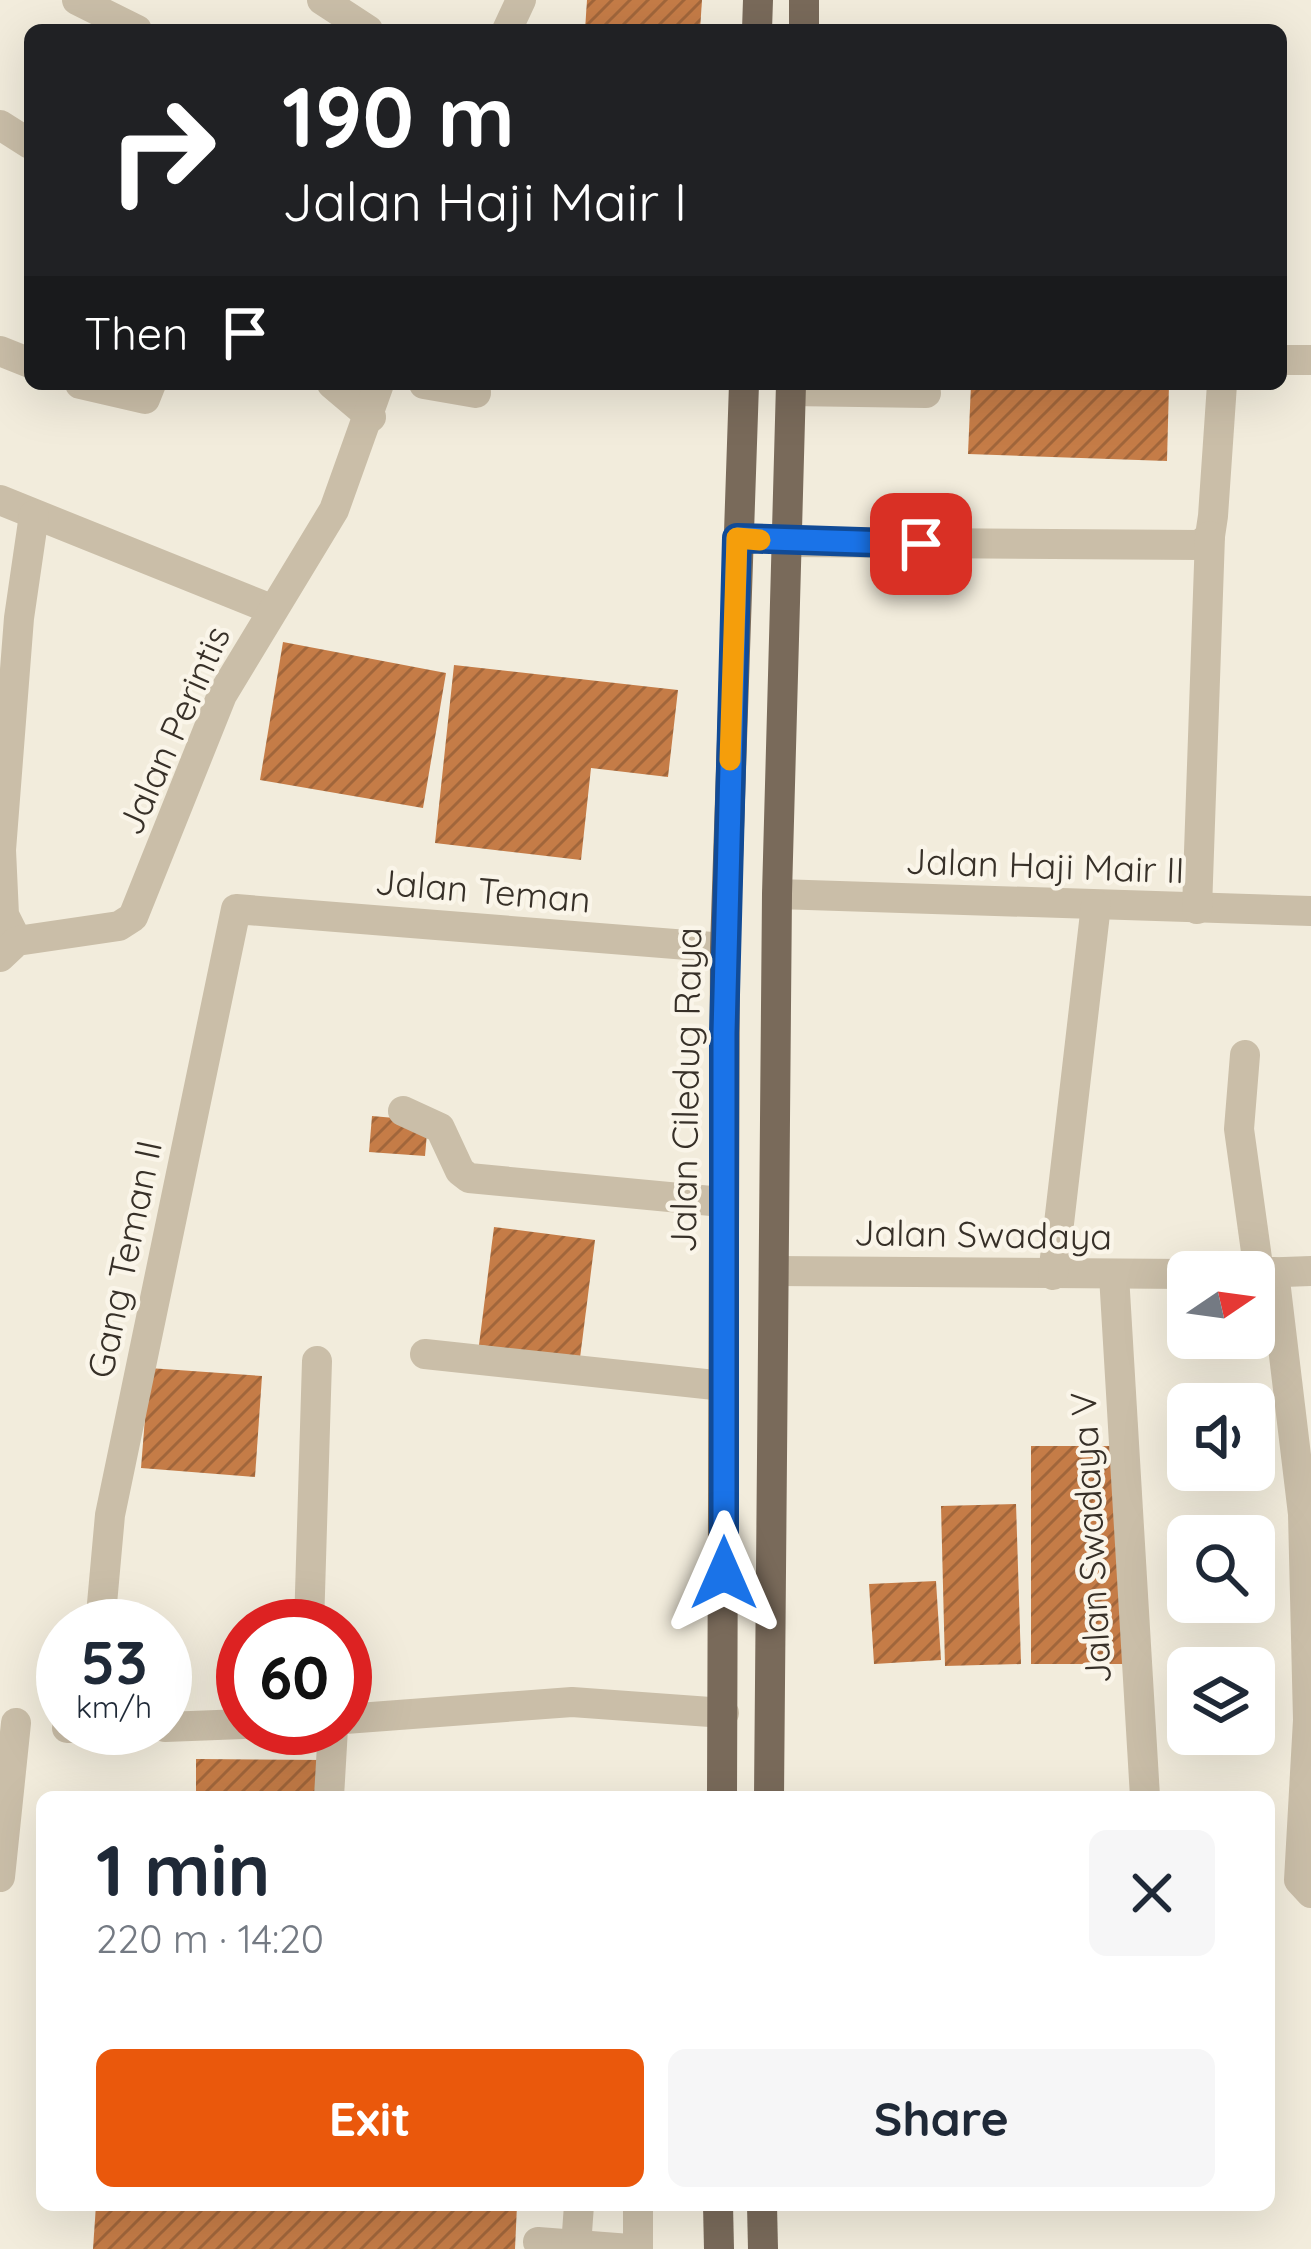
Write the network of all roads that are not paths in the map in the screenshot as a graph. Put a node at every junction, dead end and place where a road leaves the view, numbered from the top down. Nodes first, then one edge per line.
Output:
1 (77, 0) edge
2 (322, 0) edge
3 (125, 24) edge
4 (359, 24) edge
5 (106, 390) edge
6 (149, 390) edge
7 (339, 390) edge
8 (378, 390) edge
9 (459, 390) edge
10 (744, 390) edge
11 (791, 390) edge
12 (858, 390) edge
13 (1222, 390) edge
14 (476, 393) dead end
15 (926, 393) dead end
16 (371, 417) junction
17 (0, 500) edge
18 (34, 515) junction
19 (1210, 536) junction
20 (737, 538) junction
21 (787, 542) junction
22 (271, 609) junction
23 (10, 617) edge
24 (777, 894) junction
25 (1096, 905) junction
26 (236, 909) joint
27 (1197, 909) junction
28 (1311, 911) edge
29 (725, 948) junction
30 (8, 949) edge
31 (1245, 1055) dead end
32 (403, 1111) dead end
33 (722, 1202) junction
34 (1258, 1251) edge
35 (776, 1271) junction
36 (1311, 1271) edge
37 (1275, 1272) edge
38 (1167, 1274) edge
39 (1053, 1275) junction
40 (1114, 1275) junction
41 (1275, 1349) edge
42 (425, 1354) dead end
43 (317, 1361) dead end
44 (724, 1386) junction
45 (102, 1599) edge
46 (310, 1599) edge
47 (724, 1713) junction
48 (372, 1717) edge
49 (1309, 1720) edge
50 (8, 1722) edge
51 (331, 1755) edge
52 (329, 1791) edge
53 (722, 1791) edge
54 (769, 1791) edge
55 (1144, 1791) edge
56 (0, 1876) edge
57 (1311, 1893) edge
58 (578, 2211) edge
59 (637, 2211) edge
60 (718, 2211) edge
61 (762, 2211) edge
62 (538, 2242) dead end
63 (577, 2246) junction
64 (634, 2249) edge
65 (719, 2249) edge
66 (763, 2249) edge

1 - 3 street
2 - 4 street
5 - 6 street
7 - 16 street
8 - 16 street, Jalan Perintis
9 - 14 street
10 - 20 main road, Jalan Ciledug Raya
11 - 21 main road
12 - 15 street
13 - 19 street
16 - 22 street, Jalan Perintis
17 - 18 street
18 - 22 street
18 - 23 street
19 - 21 street
19 - 27 street
20 - 21 main road
20 - 29 main road, Jalan Ciledug Raya
21 - 24 main road
22 - 30 street, Jalan Perintis
23 - 30 street
24 - 25 street, Jalan Haji Mair II
24 - 35 main road
25 - 27 street, Jalan Haji Mair II
25 - 39 street
26 - 29 street, Jalan Teman
26 - 45 street, Gang Teman II
27 - 28 street, Jalan Haji Mair II
29 - 33 main road, Jalan Ciledug Raya
31 - 34 street
32 - 33 street
33 - 44 main road, Jalan Ciledug Raya
35 - 39 street, Jalan Swadaya
35 - 54 main road
36 - 37 street
38 - 40 street, Jalan Swadaya
39 - 40 street, Jalan Swadaya
40 - 55 street, Jalan Swadaya V
41 - 49 street
42 - 44 street
43 - 46 street
44 - 47 main road, Jalan Ciledug Raya
47 - 48 street
47 - 53 main road, Jalan Ciledug Raya
49 - 57 street
50 - 56 street
51 - 52 street
58 - 63 street
59 - 64 street
60 - 65 main road
61 - 66 main road
62 - 63 street
63 - 64 street

